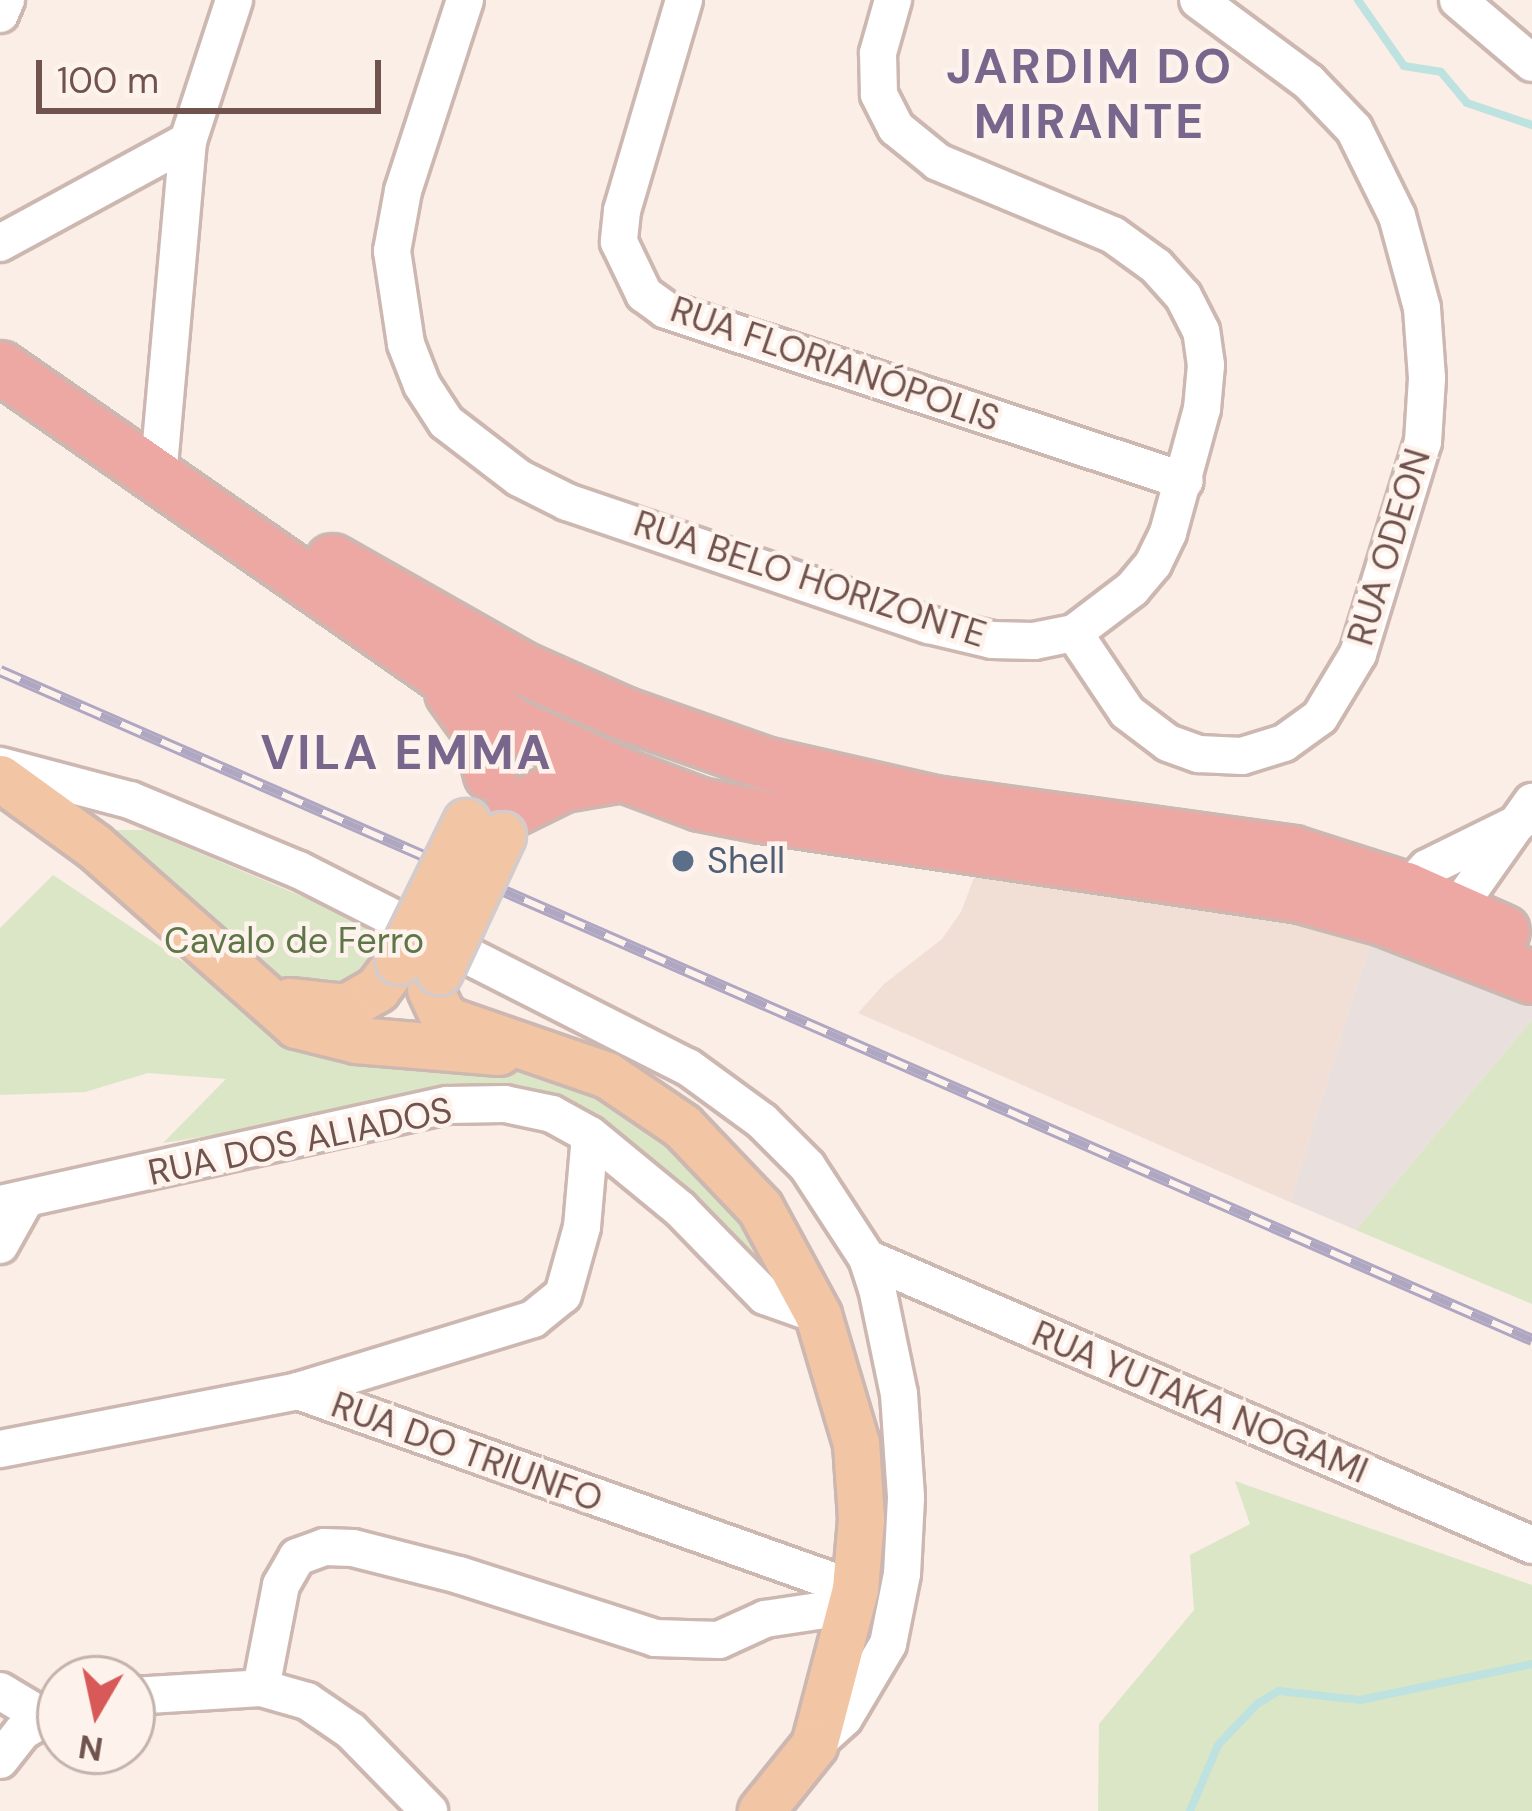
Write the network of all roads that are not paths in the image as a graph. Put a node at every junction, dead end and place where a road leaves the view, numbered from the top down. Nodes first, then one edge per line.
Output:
1 (6, 0) edge
2 (234, 0) edge
3 (465, 0) edge
4 (684, 0) edge
5 (893, 0) edge
6 (1198, 0) edge
7 (1458, 0) edge
8 (0, 14) edge
9 (1532, 63) edge
10 (188, 141) junction
11 (113, 186) junction
12 (180, 226) junction
13 (0, 243) edge
14 (0, 344) edge
15 (0, 367) edge
16 (160, 463) junction
17 (1185, 481) junction
18 (1074, 633) junction
19 (520, 667) junction
20 (435, 673) junction
21 (623, 713) junction
22 (534, 729) junction
23 (764, 763) junction
24 (0, 766) edge
25 (623, 775) junction
26 (0, 778) edge
27 (700, 804) junction
28 (493, 810) junction
29 (1525, 812) edge
30 (1394, 904) junction
31 (1456, 932) junction
32 (1532, 942) edge
33 (415, 973) junction
34 (1532, 977) edge
35 (254, 986) junction
36 (409, 1036) junction
37 (565, 1057) junction
38 (590, 1135) junction
39 (12, 1203) edge
40 (0, 1245) edge
41 (867, 1258) junction
42 (818, 1315) junction
43 (298, 1391) junction
44 (0, 1449) edge
45 (1532, 1545) edge
46 (853, 1597) junction
47 (260, 1688) junction
48 (0, 1691) edge
49 (156, 1694) edge
50 (36, 1706) edge
51 (36, 1726) edge
52 (814, 1745) junction
53 (0, 1760) edge
54 (428, 1811) edge
55 (761, 1811) edge

1 - 8 street
2 - 10 street
3 - 18 street, RUA BELO HORIZONTE
4 - 17 street, RUA FLORIANÓPOLIS
5 - 17 street, RUA BELO HORIZONTE
6 - 18 street, RUA ODEON
7 - 9 street
10 - 11 street
10 - 12 street
11 - 12 street
11 - 13 street
12 - 16 street
14 - 16 highway
15 - 16 highway
16 - 19 highway
16 - 20 highway
17 - 18 street, RUA BELO HORIZONTE
19 - 21 highway
19 - 22 highway
20 - 22 highway
20 - 28 highway
21 - 22 highway
21 - 23 highway
22 - 25 highway
22 - 28 main road
23 - 27 highway
23 - 30 highway
24 - 41 street
25 - 27 highway
25 - 28 highway
26 - 35 main road
27 - 30 highway
28 - 33 main road, bridge
29 - 30 street
29 - 31 street
30 - 31 highway
31 - 32 highway
31 - 34 highway
33 - 35 main road
33 - 36 main road
33 - 37 main road
35 - 36 main road
36 - 37 main road
37 - 42 main road
38 - 39 street, RUA DOS ALIADOS
38 - 42 street, RUA DOS ALIADOS
38 - 43 street
39 - 40 street
41 - 45 street, RUA YUTAKA NOGAMI
41 - 52 street
42 - 46 main road
43 - 44 street, RUA DO TRIUNFO
43 - 46 street, RUA DO TRIUNFO
46 - 47 street
46 - 52 main road
47 - 49 street
47 - 54 street
48 - 50 street
51 - 53 street
52 - 55 main road

